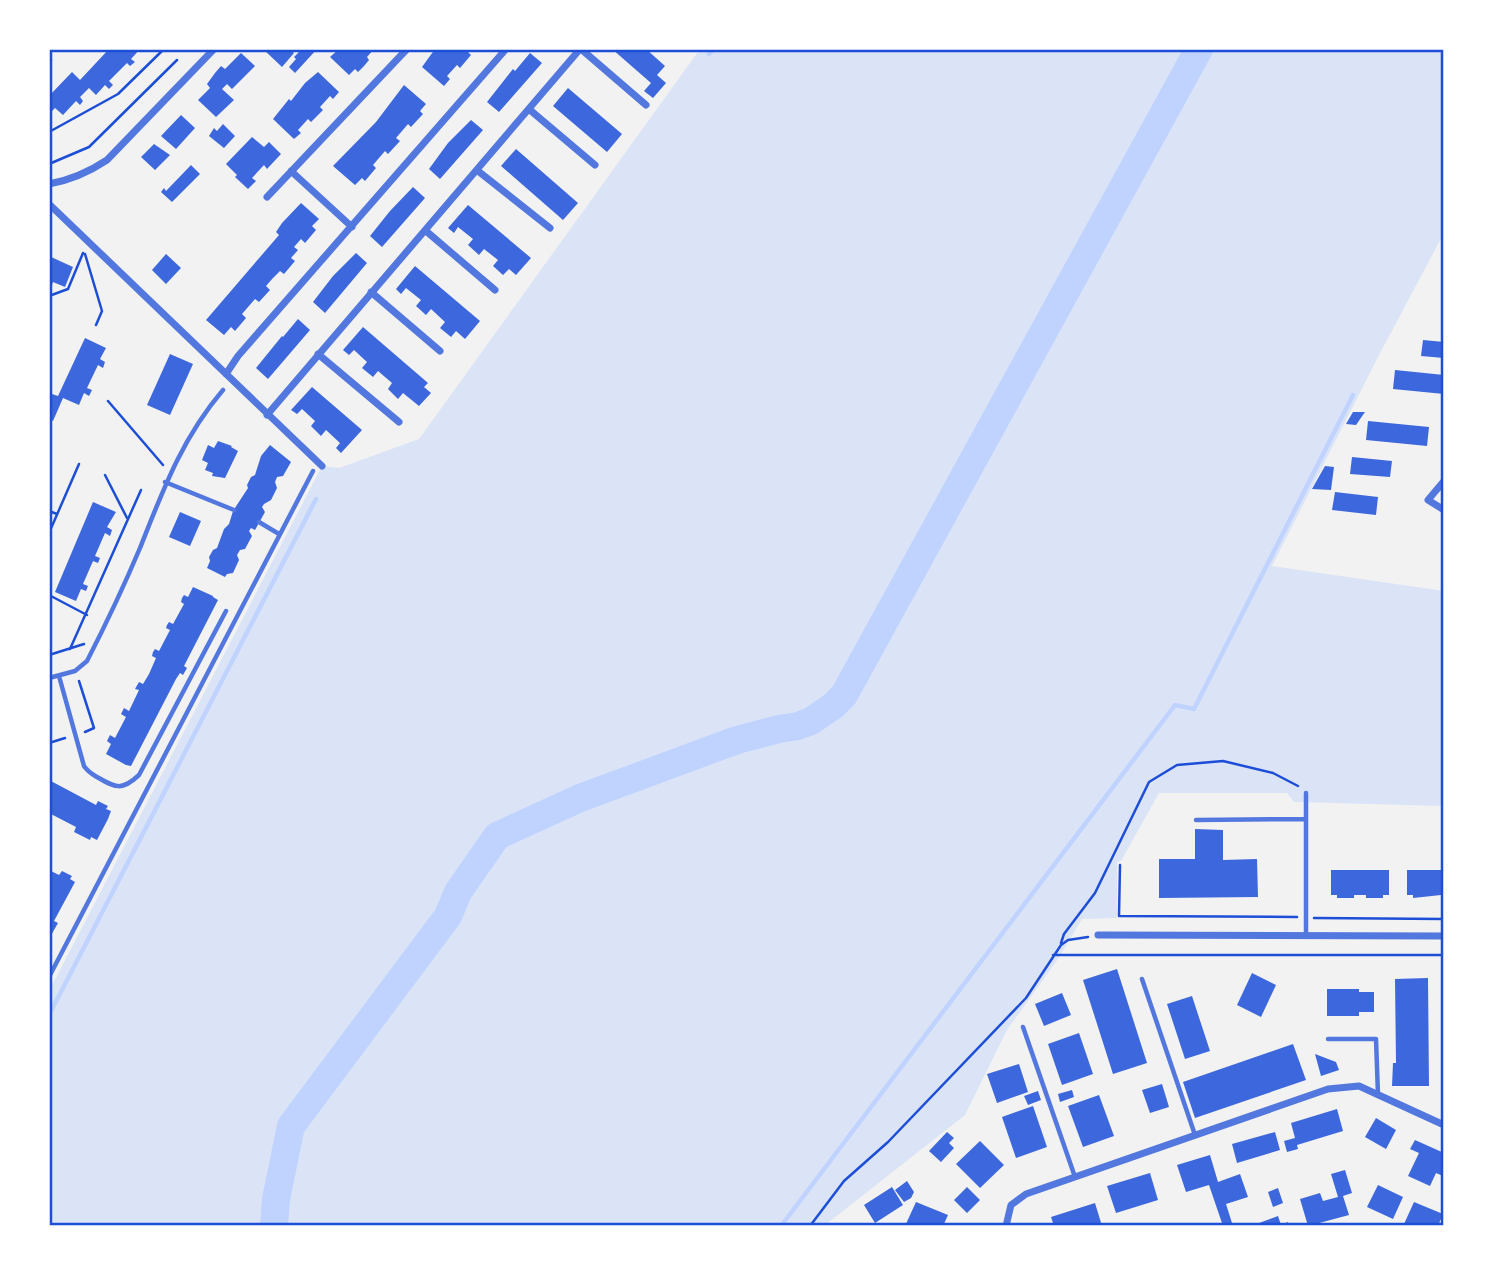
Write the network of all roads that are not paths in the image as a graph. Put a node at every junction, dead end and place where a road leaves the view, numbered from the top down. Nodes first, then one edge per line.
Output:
1 (214, 49) edge
2 (407, 49) edge
3 (506, 49) edge
4 (581, 49) edge
5 (646, 105) dead end
6 (530, 110) junction
7 (595, 164) dead end
8 (291, 171) junction
9 (478, 171) junction
10 (49, 184) edge
11 (267, 197) dead end
12 (49, 204) edge
13 (352, 228) junction
14 (550, 228) dead end
15 (426, 231) junction
16 (495, 290) dead end
17 (371, 292) junction
18 (440, 351) dead end
19 (317, 354) junction
20 (226, 374) junction
21 (223, 390) dead end
22 (267, 415) junction
23 (399, 422) dead end
24 (322, 466) dead end
25 (313, 471) dead end
26 (1444, 481) edge
27 (165, 482) junction
28 (234, 510) dead end
29 (1444, 510) edge
30 (259, 522) dead end
31 (279, 534) junction
32 (226, 611) dead end
33 (60, 676) junction
34 (49, 678) edge
35 (1306, 793) road end
36 (1306, 819) junction
37 (1196, 820) dead end
38 (1098, 935) road end
39 (1306, 935) junction
40 (1444, 936) edge
41 (49, 977) edge
42 (1142, 979) dead end
43 (1023, 1027) dead end
44 (1328, 1040) dead end
45 (1378, 1095) junction
46 (1444, 1125) edge
47 (1195, 1135) junction
48 (1075, 1177) junction
49 (1006, 1226) edge

1 - 10 street
2 - 8 street
3 - 13 street
4 - 5 street
4 - 6 street
6 - 7 street
6 - 9 street
8 - 11 street
8 - 13 street
9 - 14 street
9 - 15 street
12 - 20 street
13 - 20 street
15 - 16 street
15 - 17 street
17 - 18 street
17 - 19 street
19 - 22 street
19 - 23 street
20 - 22 street
21 - 27 lane
22 - 24 street
25 - 31 lane
26 - 29 street
27 - 28 lane
27 - 33 lane
30 - 31 lane
31 - 41 lane
32 - 33 lane
33 - 34 lane
35 - 36 lane
36 - 37 lane
36 - 39 lane
38 - 39 street
39 - 40 street
42 - 47 lane
43 - 48 lane
44 - 45 lane
45 - 46 street
45 - 47 street
47 - 48 street
48 - 49 street

